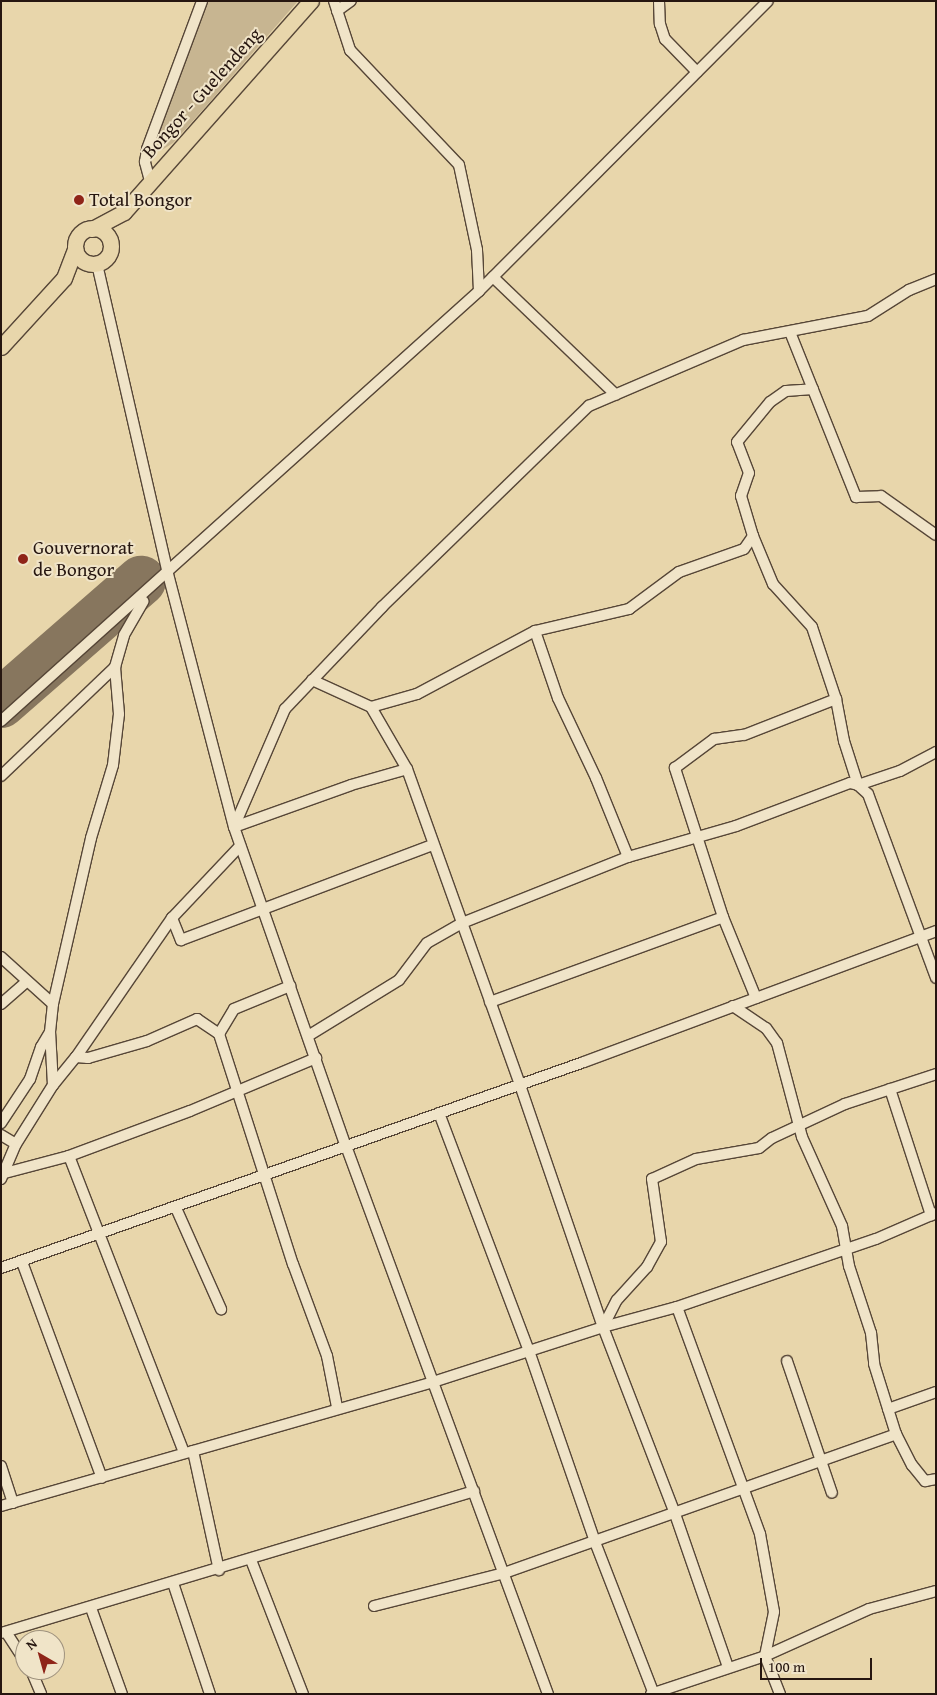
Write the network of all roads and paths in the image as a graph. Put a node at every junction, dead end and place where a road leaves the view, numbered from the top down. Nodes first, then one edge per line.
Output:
1 (202, 1) edge
2 (311, 1) edge
3 (351, 1) edge
4 (659, 1) edge
5 (768, 1) edge
6 (336, 6) edge
7 (697, 72) junction
8 (150, 180) junction
9 (124, 212) junction
10 (92, 229) junction
11 (111, 244) junction
12 (75, 249) junction
13 (93, 264) junction
14 (64, 278) junction
15 (493, 278) junction
16 (936, 279) edge
17 (479, 291) junction
18 (790, 332) junction
19 (1, 347) edge
20 (813, 389) junction
21 (616, 395) junction
22 (936, 535) edge
23 (753, 536) junction
24 (168, 574) junction
25 (535, 631) junction
26 (115, 666) junction
27 (312, 680) junction
28 (836, 699) junction
29 (371, 707) junction
30 (1, 721) edge
31 (936, 752) edge
32 (407, 769) junction
33 (1, 776) edge
34 (858, 785) junction
35 (234, 827) junction
36 (699, 837) junction
37 (432, 845) junction
38 (240, 846) junction
39 (628, 857) junction
40 (262, 908) junction
41 (722, 917) junction
42 (172, 918) junction
43 (462, 923) junction
44 (936, 931) edge
45 (918, 938) junction
46 (1, 957) edge
47 (936, 978) edge
48 (26, 982) junction
49 (290, 986) junction
50 (756, 998) junction
51 (490, 1002) junction
52 (1, 1004) edge
53 (53, 1004) junction
54 (733, 1006) junction
55 (50, 1032) junction
56 (219, 1034) junction
57 (308, 1036) junction
58 (76, 1057) junction
59 (316, 1058) junction
60 (936, 1074) edge
61 (52, 1085) junction
62 (520, 1085) junction
63 (890, 1089) junction
64 (236, 1091) junction
65 (439, 1113) junction
66 (1, 1123) edge
67 (799, 1124) junction
68 (1, 1135) edge
69 (16, 1144) junction
70 (346, 1146) junction
71 (69, 1156) junction
72 (2, 1175) edge
73 (265, 1176) junction
74 (176, 1208) junction
75 (934, 1214) edge
76 (99, 1235) junction
77 (848, 1247) junction
78 (22, 1262) junction
79 (1, 1268) edge
80 (677, 1307) junction
81 (222, 1309) dead end
82 (602, 1327) junction
83 (529, 1351) junction
84 (787, 1361) dead end
85 (433, 1382) junction
86 (936, 1392) edge
87 (337, 1407) junction
88 (888, 1409) junction
89 (896, 1434) junction
90 (189, 1452) junction
91 (820, 1462) junction
92 (1, 1466) edge
93 (102, 1478) junction
94 (936, 1479) edge
95 (744, 1490) junction
96 (474, 1491) junction
97 (832, 1493) dead end
98 (13, 1503) junction
99 (1, 1506) edge
100 (675, 1514) junction
101 (595, 1542) junction
102 (251, 1560) junction
103 (219, 1570) junction
104 (504, 1573) junction
105 (173, 1583) junction
106 (936, 1591) edge
107 (374, 1606) dead end
108 (90, 1608) junction
109 (4, 1633) edge
110 (15, 1648) edge
111 (765, 1656) junction
112 (728, 1667) junction
113 (35, 1680) edge
114 (301, 1693) edge
115 (653, 1693) edge
116 (40, 1694) edge
117 (122, 1694) edge
118 (210, 1694) edge
119 (548, 1694) edge
120 (780, 1694) edge

1 - 8 street
2 - 8 highway, Bongor - Guelendeng
3 - 6 street
4 - 7 street
5 - 7 street
6 - 17 street
7 - 15 street
8 - 9 highway, Bongor - Guelendeng
9 - 10 highway, Bongor - Guelendeng
9 - 11 highway, Bongor - Guelendeng
10 - 11 highway
10 - 12 highway
11 - 13 highway
12 - 13 highway
12 - 14 highway
13 - 14 highway
13 - 24 street
14 - 19 highway
15 - 17 street
15 - 21 street
16 - 18 street
17 - 24 street
18 - 20 street
18 - 21 street
20 - 22 street
20 - 23 street
21 - 27 street
23 - 25 street
23 - 28 street
24 - 26 street
24 - 30 street
24 - 35 street
25 - 29 street
25 - 39 street
26 - 33 street
26 - 53 street
27 - 29 street
27 - 35 street
28 - 34 street
28 - 36 street
29 - 32 street
31 - 34 street
32 - 35 street
32 - 37 street
34 - 36 street
34 - 45 street
35 - 38 street
36 - 39 street
36 - 41 street
37 - 40 street
37 - 43 street
38 - 40 street
38 - 42 street
39 - 43 street
40 - 42 street
40 - 49 street
41 - 50 street
41 - 51 street
42 - 58 street
43 - 51 street
43 - 57 street
44 - 45 street
45 - 47 street
45 - 50 street
46 - 48 street
48 - 52 street
48 - 53 street
49 - 56 street
49 - 57 street
50 - 54 street
51 - 62 street
53 - 55 street
54 - 62 street
54 - 67 street
55 - 61 street
55 - 66 street
56 - 58 street
56 - 64 street
57 - 59 street
58 - 61 street
59 - 64 street
59 - 70 street
60 - 63 street
61 - 69 street
62 - 65 street
62 - 82 street
63 - 67 street
63 - 75 street
64 - 71 street
64 - 73 street
65 - 70 street
65 - 83 street
67 - 77 street
67 - 82 street
68 - 69 street
69 - 72 street
70 - 73 street
70 - 85 street
71 - 72 street
71 - 76 street
73 - 74 street
73 - 87 street
74 - 76 street
74 - 81 street
75 - 77 street
76 - 78 street
76 - 90 street
77 - 80 street
77 - 88 street
78 - 79 street
78 - 93 street
80 - 82 street
80 - 95 street
82 - 83 street
82 - 100 street
83 - 85 street
83 - 101 street
84 - 91 street
85 - 87 street
85 - 96 street
86 - 88 street
87 - 90 street
88 - 89 street
89 - 91 street
89 - 94 street
90 - 93 street
90 - 103 street
91 - 95 street
91 - 97 street
92 - 98 street
93 - 98 street
95 - 100 street
95 - 111 street
96 - 102 street
96 - 104 street
98 - 99 street
100 - 101 street
100 - 112 street
101 - 104 street
101 - 115 street
102 - 103 street
102 - 114 street
103 - 105 street
104 - 107 street
104 - 119 street
105 - 108 street
105 - 118 street
106 - 111 street
108 - 109 street
108 - 117 street
109 - 110 street
111 - 112 street
111 - 120 street
112 - 115 street
113 - 116 street

